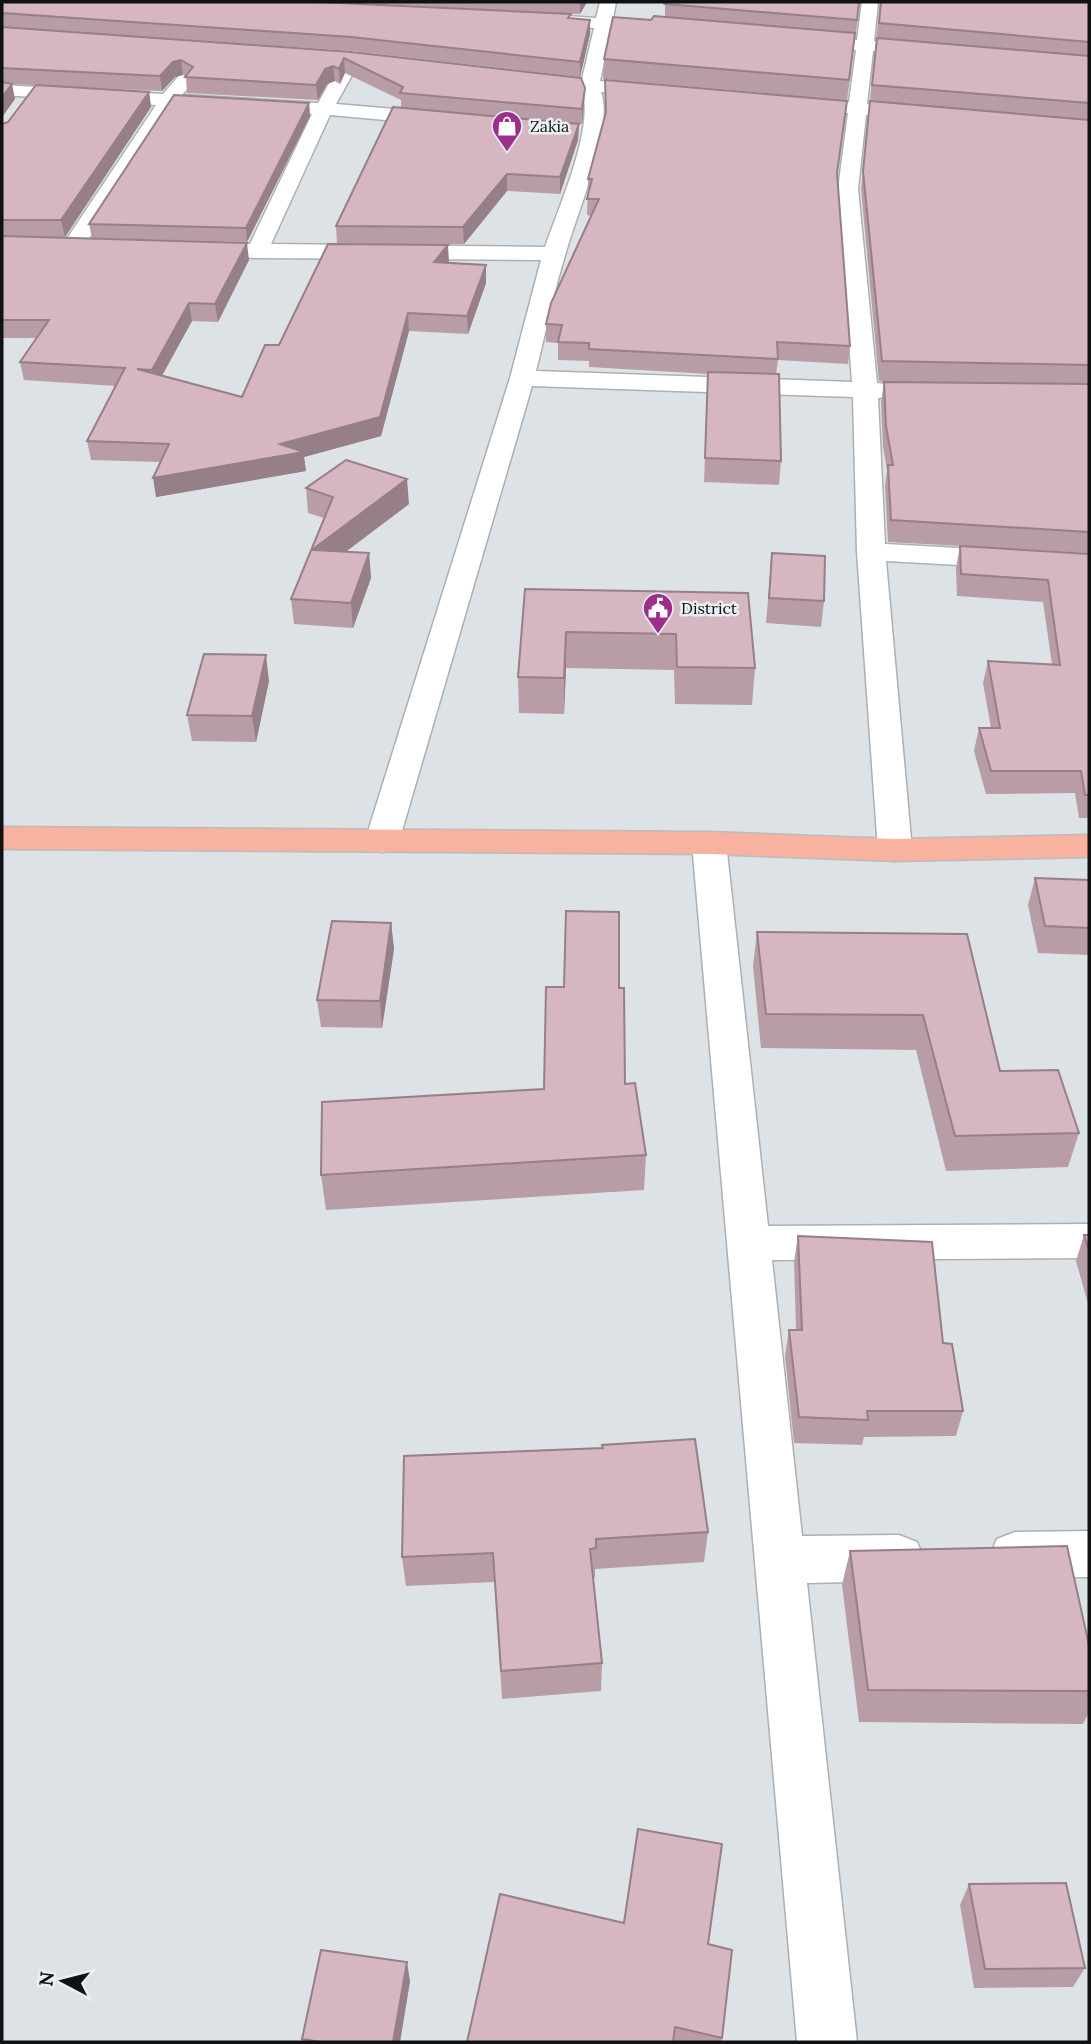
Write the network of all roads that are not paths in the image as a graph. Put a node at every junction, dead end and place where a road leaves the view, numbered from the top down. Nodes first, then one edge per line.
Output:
1 (608, 2) edge
2 (870, 2) edge
3 (215, 3) edge
4 (244, 4) edge
5 (365, 8) edge
6 (524, 18) edge
7 (603, 22) junction
8 (685, 29) edge
9 (781, 38) edge
10 (863, 45) junction
11 (183, 48) edge
12 (211, 50) junction
13 (236, 52) edge
14 (946, 53) edge
15 (326, 57) edge
16 (358, 60) junction
17 (510, 77) edge
18 (590, 86) junction
19 (2, 90) edge
20 (33, 92) junction
21 (670, 93) edge
22 (169, 99) junction
23 (777, 102) edge
24 (324, 109) junction
25 (857, 109) junction
26 (17, 112) edge
27 (939, 116) edge
28 (459, 121) edge
29 (49, 246) edge
30 (73, 247) junction
31 (100, 247) edge
32 (178, 249) edge
33 (257, 252) junction
34 (554, 254) junction
35 (522, 379) junction
36 (865, 391) junction
37 (918, 392) edge
38 (872, 552) junction
39 (1089, 564) edge
40 (2, 838) edge
41 (382, 841) junction
42 (709, 843) junction
43 (1089, 846) edge
44 (895, 850) junction
45 (1089, 1241) edge
46 (747, 1243) junction
47 (1089, 1554) edge
48 (779, 1560) junction
49 (827, 2042) edge

1 - 7 street
2 - 10 street
3 - 4 street
4 - 12 street
5 - 16 street
6 - 7 street
7 - 8 street
7 - 18 street
9 - 10 street
10 - 14 street
10 - 25 street
11 - 12 street
12 - 13 street
12 - 22 street
15 - 16 street
16 - 24 street
17 - 18 street
18 - 21 street
18 - 34 street
19 - 20 street
20 - 22 street
20 - 26 street
22 - 24 street
22 - 30 street
23 - 25 street
24 - 28 street
24 - 33 street
25 - 27 street
25 - 36 street
29 - 30 street
30 - 31 street
32 - 33 street
33 - 34 street
34 - 35 street
35 - 36 street
35 - 41 street
36 - 37 street
36 - 38 street
38 - 39 street
38 - 44 street
40 - 41 main road
41 - 42 main road
42 - 44 main road
42 - 46 street
43 - 44 main road
45 - 46 street
46 - 48 street
47 - 48 street
48 - 49 street

